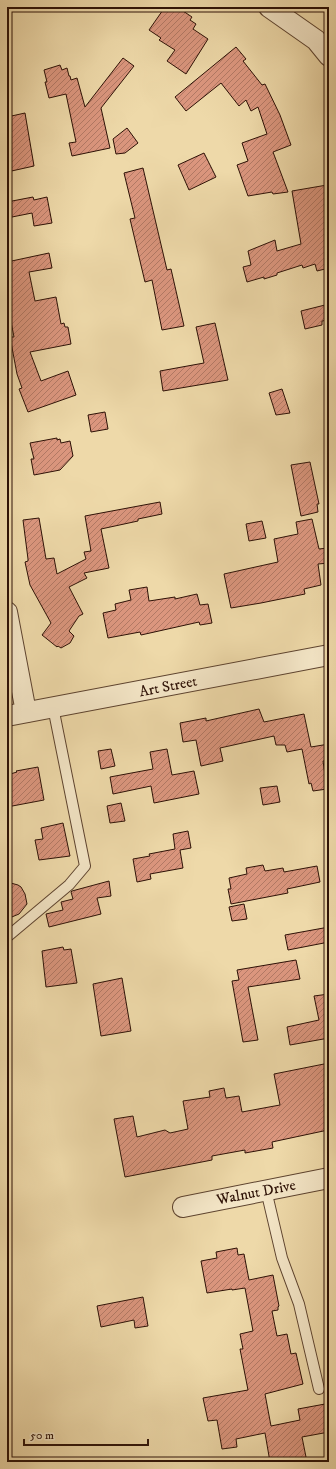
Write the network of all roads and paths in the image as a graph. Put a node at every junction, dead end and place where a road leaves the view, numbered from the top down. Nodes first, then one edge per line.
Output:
1 (269, 7) edge
2 (329, 56) edge
3 (7, 612) edge
4 (329, 655) edge
5 (53, 707) junction
6 (16, 714) edge
7 (7, 936) edge
8 (329, 1178) edge
9 (266, 1190) junction
10 (183, 1207) dead end
11 (319, 1389) dead end

1 - 2 street
3 - 6 street
4 - 5 street, Art Street
5 - 6 street, Art Street
5 - 7 lane
8 - 9 street, Walnut Drive
9 - 10 street, Walnut Drive
9 - 11 lane

